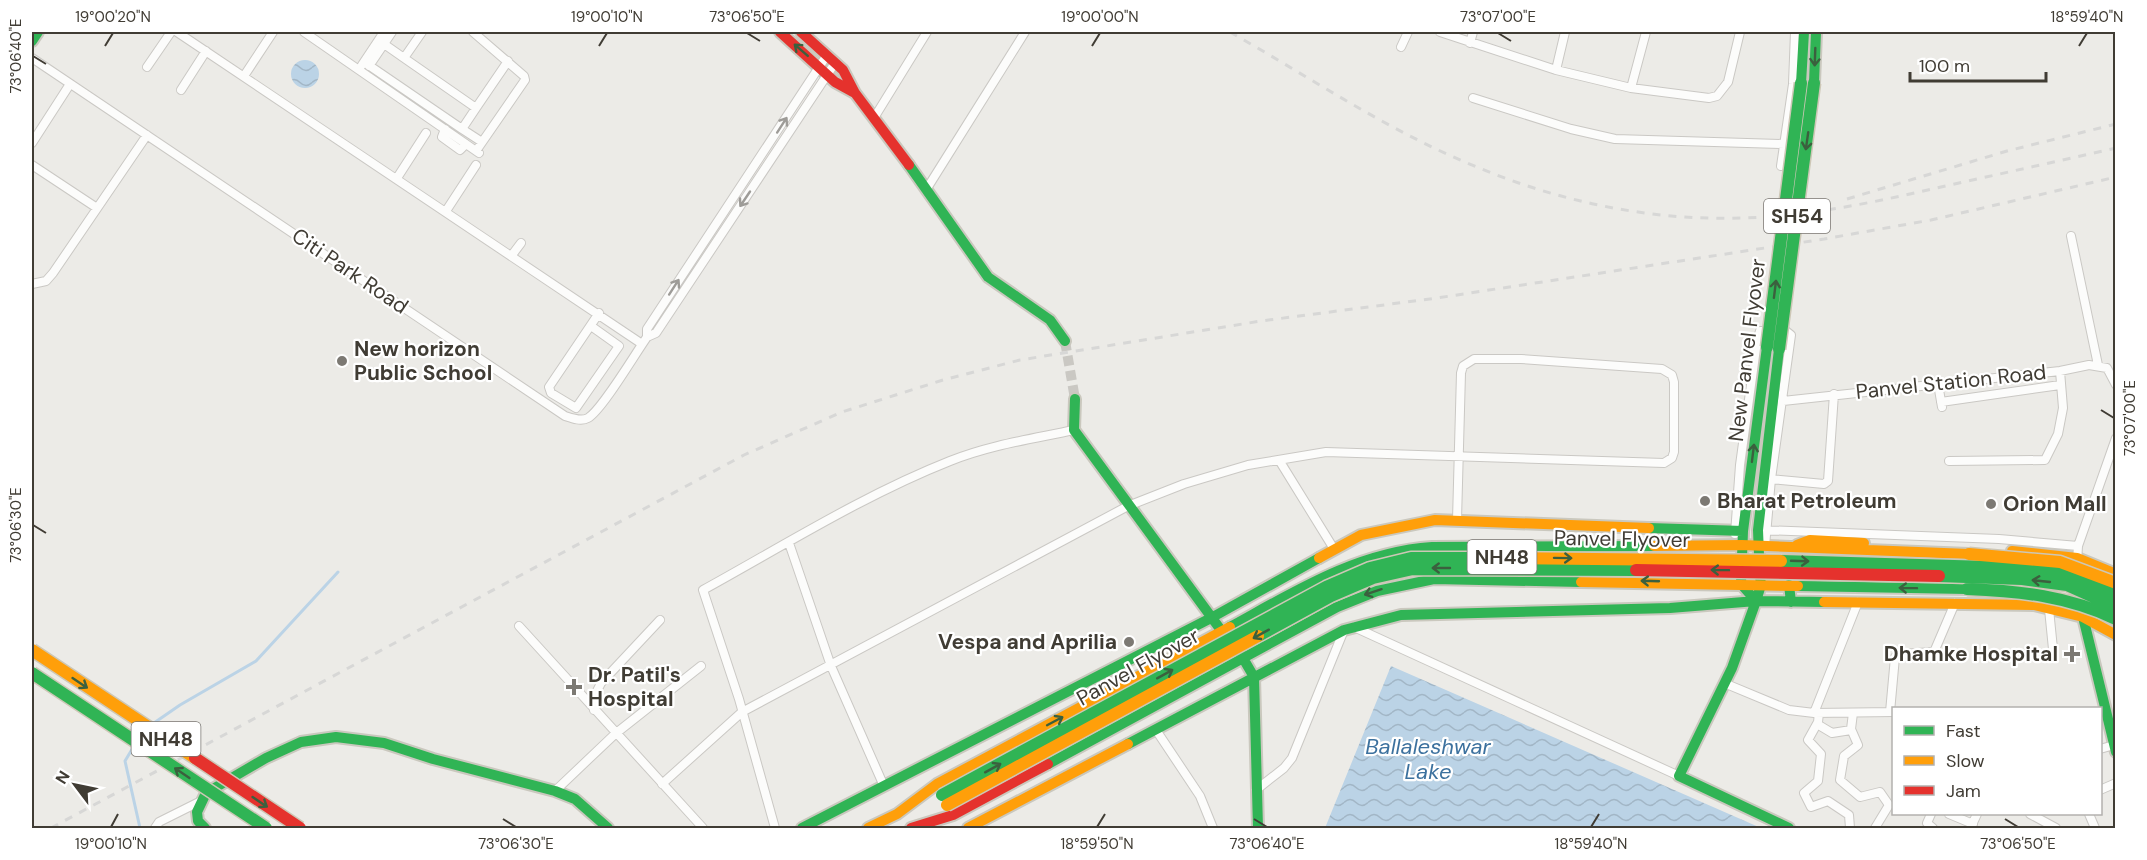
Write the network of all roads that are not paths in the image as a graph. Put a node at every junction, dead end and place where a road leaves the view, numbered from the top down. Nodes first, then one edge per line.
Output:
1 (38, 32) edge
2 (171, 32) edge
3 (177, 32) edge
4 (273, 32) edge
5 (304, 32) edge
6 (383, 32) edge
7 (392, 32) edge
8 (422, 32) edge
9 (473, 32) edge
10 (780, 32) edge
11 (801, 32) edge
12 (927, 32) edge
13 (1025, 32) edge
14 (1408, 32) edge
15 (1440, 32) edge
16 (1473, 32) edge
17 (1565, 32) edge
18 (1646, 32) edge
19 (1740, 32) edge
20 (1795, 32) edge
21 (1804, 32) edge
22 (1816, 32) edge
23 (32, 41) edge
24 (1470, 43) junction
25 (384, 44) junction
26 (1401, 47) dead end
27 (206, 51) junction
28 (32, 58) edge
29 (404, 58) junction
30 (832, 59) junction
31 (508, 61) junction
32 (364, 66) junction
33 (147, 67) dead end
34 (1556, 70) junction
35 (824, 71) junction
36 (244, 76) junction
37 (1808, 83) junction
38 (70, 84) junction
39 (1631, 88) junction
40 (181, 90) dead end
41 (855, 93) junction
42 (1473, 98) dead end
43 (476, 108) junction
44 (874, 118) junction
45 (462, 129) junction
46 (426, 133) dead end
47 (147, 135) junction
48 (482, 142) junction
49 (32, 143) edge
50 (1784, 144) junction
51 (32, 165) edge
52 (476, 165) dead end
53 (1781, 166) dead end
54 (397, 178) junction
55 (930, 195) junction
56 (97, 208) junction
57 (446, 211) junction
58 (720, 217) junction
59 (729, 222) junction
60 (2071, 236) dead end
61 (521, 243) dead end
62 (512, 255) junction
63 (32, 284) edge
64 (599, 313) junction
65 (591, 326) junction
66 (644, 340) junction
67 (1065, 342) tunnel mouth
68 (1773, 348) junction
69 (2098, 365) junction
70 (2060, 371) junction
71 (2113, 371) edge
72 (1938, 384) junction
73 (2115, 385) edge
74 (2060, 386) junction
75 (549, 390) junction
76 (1834, 394) junction
77 (1075, 399) tunnel mouth
78 (542, 400) junction
79 (1783, 401) junction
80 (1074, 430) junction
81 (2115, 438) edge
82 (1459, 455) junction
83 (1279, 460) junction
84 (1948, 461) dead end
85 (1771, 479) junction
86 (1128, 506) junction
87 (1458, 520) junction
88 (1762, 530) junction
89 (1739, 531) junction
90 (789, 543) junction
91 (1738, 545) junction
92 (1762, 546) junction
93 (1791, 548) junction
94 (1334, 549) junction
95 (2078, 552) junction
96 (2115, 574) edge
97 (2115, 583) edge
98 (1741, 584) junction
99 (1761, 585) junction
100 (1789, 585) junction
101 (2115, 594) edge
102 (1756, 601) junction
103 (1791, 602) junction
104 (1858, 602) junction
105 (1955, 603) junction
106 (2115, 607) edge
107 (2049, 609) junction
108 (2083, 617) junction
109 (1211, 618) junction
110 (2115, 619) edge
111 (660, 620) dead end
112 (519, 626) dead end
113 (1349, 629) junction
114 (1221, 631) junction
115 (2115, 635) edge
116 (2053, 649) dead end
117 (32, 650) edge
118 (1244, 657) junction
119 (701, 666) dead end
120 (831, 666) junction
121 (32, 673) edge
122 (1254, 677) junction
123 (1724, 683) junction
124 (1892, 707) edge
125 (2102, 707) edge
126 (594, 710) junction
127 (742, 712) junction
128 (1892, 712) edge
129 (2103, 712) edge
130 (1816, 713) junction
131 (1853, 713) junction
132 (1817, 724) junction
133 (1156, 730) junction
134 (1851, 730) junction
135 (615, 734) junction
136 (2115, 748) edge
137 (1679, 776) junction
138 (662, 784) junction
139 (883, 784) junction
140 (1256, 790) junction
141 (555, 791) junction
142 (945, 800) junction
143 (201, 801) junction
144 (897, 814) junction
145 (1930, 815) edge
146 (1953, 815) edge
147 (2033, 815) edge
148 (1964, 820) junction
149 (1972, 826) edge
150 (156, 828) edge
151 (205, 828) edge
152 (266, 828) edge
153 (300, 828) edge
154 (608, 828) edge
155 (703, 828) edge
156 (775, 828) edge
157 (802, 828) edge
158 (868, 828) edge
159 (909, 828) edge
160 (968, 828) edge
161 (1213, 828) edge
162 (1258, 828) edge
163 (1789, 828) edge
164 (1850, 828) edge
165 (1875, 828) edge
166 (1933, 828) edge
167 (1960, 828) edge
168 (2056, 828) edge

1 - 23 main road
2 - 33 street
3 - 27 street
4 - 36 street
5 - 32 street
6 - 32 street
7 - 25 street
8 - 29 street
9 - 31 street
35 -> 10 main road
11 - 30 main road
12 - 44 street
13 - 55 street
14 - 26 street
15 - 24 street
16 - 24 street
17 - 34 street
18 - 39 street
19 - 39 street
20 - 50 street
21 - 37 main road, New Panvel Flyover / SH54
22 -> 37 main road, New Panvel Flyover / SH54
24 - 34 street
25 - 29 street
25 - 32 street
27 - 36 street
27 - 40 street
28 - 38 street, Citi Park Road
29 - 43 street
30 - 35 street
30 - 41 main road
31 - 43 street
31 - 48 street
32 - 45 street
32 - 48 street
34 - 39 street
35 - 41 main road
58 -> 35 street
35 -> 59 street
36 - 54 street
37 - 68 main road, New Panvel Flyover / SH54, bridge
38 - 47 street, Citi Park Road
38 - 49 street
41 - 44 main road
42 - 50 street
43 - 45 street
44 - 55 main road
45 - 48 street
46 - 54 street
47 - 56 street
47 - 78 street, Citi Park Road
50 - 53 street
51 - 56 street
52 - 57 street
54 - 57 street
55 - 67 main road
56 - 63 street
57 - 62 street
58 - 59 street
66 -> 58 street
59 - 66 street
60 - 69 street
61 - 62 street
62 - 64 street
64 - 65 street
64 - 66 street
65 - 75 street
65 - 75 street
66 - 78 street, Citi Park Road
68 - 88 main road, New Panvel Flyover / SH54
89 -> 68 main road, New Panvel Flyover / SH54
69 - 70 street, Panvel Station Road
69 - 71 street
70 - 72 street, Panvel Station Road
70 - 74 street
71 - 73 street
72 - 74 street
72 - 76 street, Panvel Station Road
74 - 84 street
75 - 78 street
76 - 79 street, Panvel Station Road
76 - 85 street
77 - 80 main road
79 - 85 street
79 - 89 street
80 - 86 main road
80 - 90 street
81 - 95 street
82 - 82 street
82 - 83 street
82 - 87 street
83 - 86 street
83 - 94 street
85 - 88 street
86 - 109 main road
86 - 120 street
87 - 89 main road
87 - 94 main road
88 - 92 main road, SH54
88 - 95 street
89 - 91 main road, SH54
90 - 120 street
90 - 127 street
91 - 92 main road
91 - 98 main road, SH54
91 - 114 main road
92 - 93 main road
92 - 99 main road, SH54
93 - 95 main road
93 - 97 main road, bridge
94 - 109 main road
95 - 96 main road
95 - 108 street
98 - 99 main road
98 - 102 main road
98 -> 118 main road
99 - 100 main road
99 - 102 main road, SH54
100 - 103 main road
110 -> 100 main road, bridge
142 -> 101 main road, Panvel Flyover / NH48, bridge
102 - 103 main road
102 - 113 main road
102 - 123 main road
103 - 104 main road
104 - 105 main road
104 - 130 street
105 - 107 main road
105 - 124 street
106 -> 142 main road, Panvel Flyover / NH48, bridge
107 - 108 main road
107 - 116 street
108 - 115 main road
108 - 125 main road
109 - 114 main road
109 - 139 main road
111 - 126 street
112 - 126 street
113 - 122 main road
113 - 137 street
113 - 140 street
114 - 118 main road
144 -> 114 main road
117 -> 153 main road, NH48, bridge
118 - 122 main road
118 - 159 main road
119 - 135 street
120 - 127 street
120 - 139 street
152 -> 121 main road, NH48, bridge
122 - 133 main road
122 - 140 main road
123 - 130 street
123 - 137 main road
126 - 135 street
127 - 138 street
127 - 156 street
128 - 131 street
129 - 136 main road
130 - 131 street
130 - 132 street
131 - 134 street
132 - 134 street
132 - 164 street
133 - 160 main road
133 - 161 street
134 - 165 street
135 - 138 street
135 - 141 street
137 - 163 main road
138 - 155 street
139 - 157 main road
140 - 162 main road
141 - 143 main road
141 - 154 main road
142 - 144 main road, Panvel Flyover / NH48
142 - 159 main road, Panvel Flyover / NH48
143 - 150 street
143 - 151 main road
144 - 158 main road, NH48
145 - 166 street
146 - 148 street
147 - 168 street
148 - 149 street
148 - 167 street

